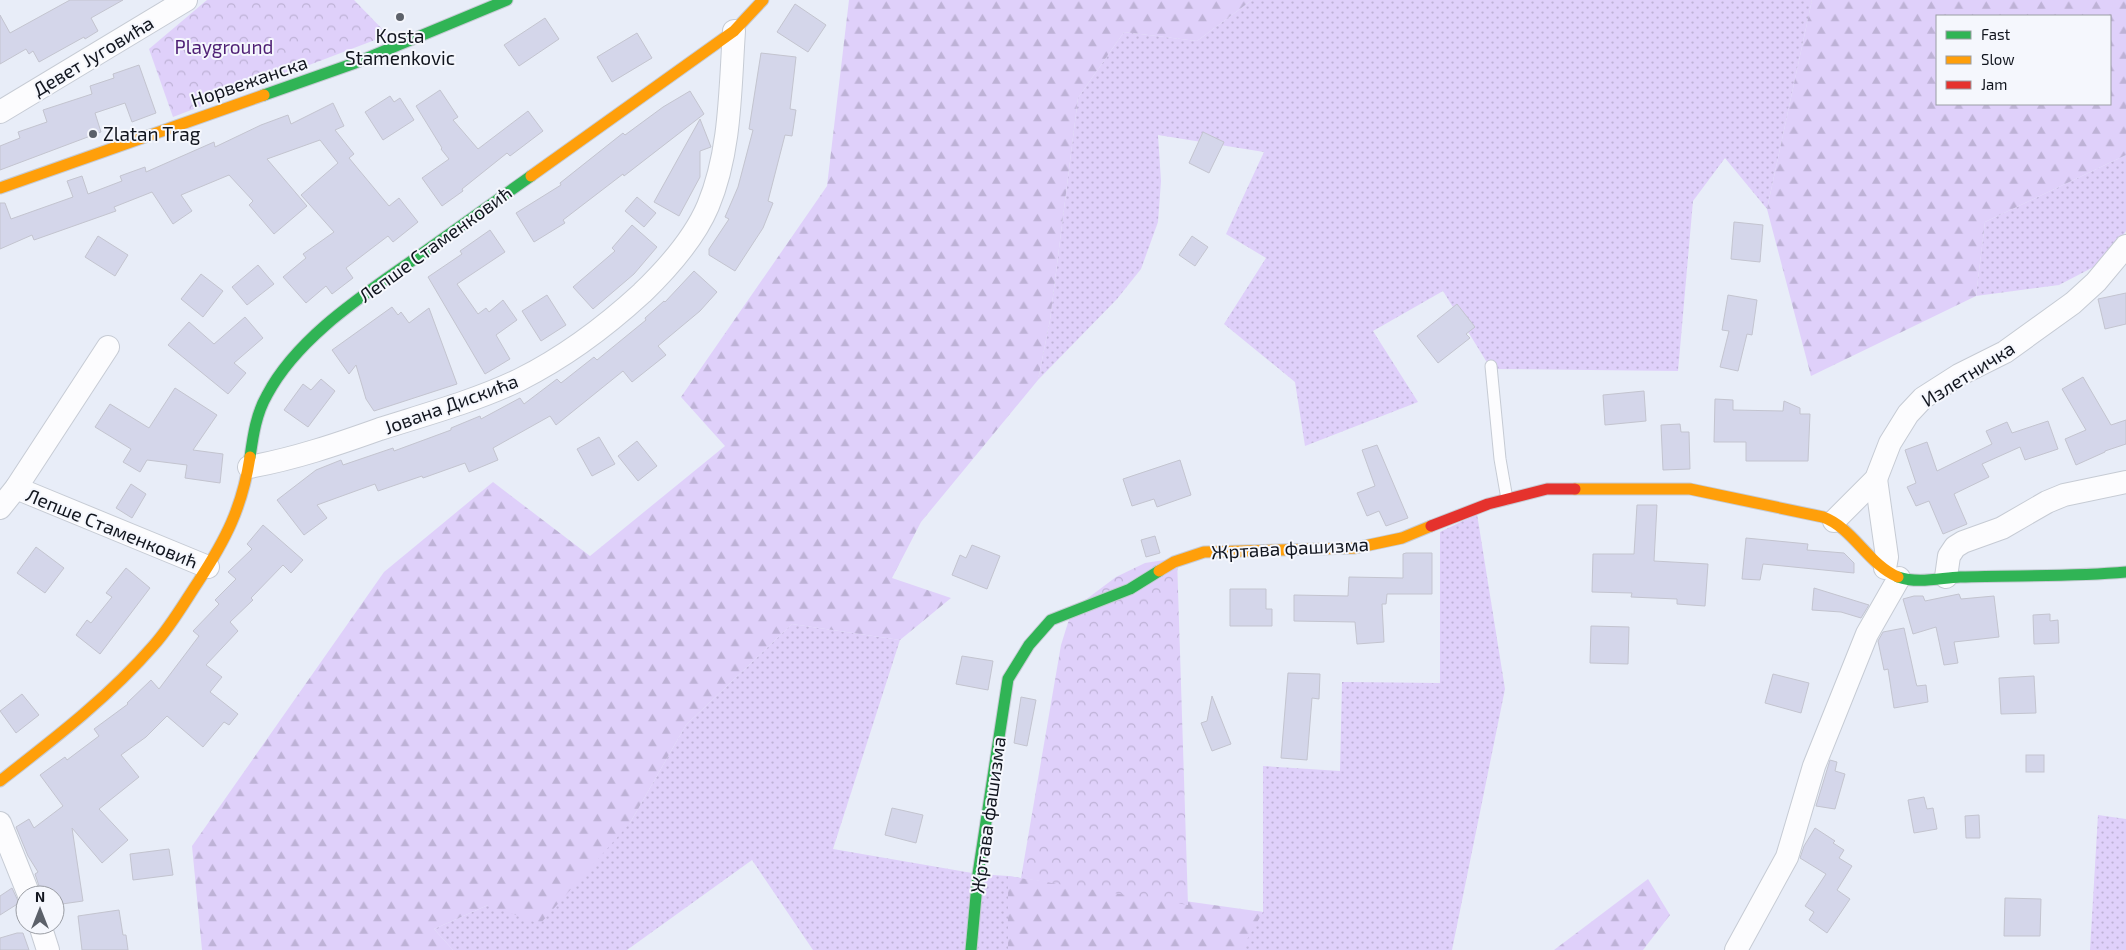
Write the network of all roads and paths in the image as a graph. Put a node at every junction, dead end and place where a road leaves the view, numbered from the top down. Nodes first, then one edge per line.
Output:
1 (186, 0) edge
2 (507, 0) edge
3 (763, 0) edge
4 (734, 31) junction
5 (0, 112) edge
6 (0, 188) edge
7 (2126, 246) edge
8 (108, 347) dead end
9 (1491, 366) dead end
10 (250, 467) junction
11 (1876, 479) junction
12 (2126, 482) edge
13 (16, 488) junction
14 (1507, 499) junction
15 (0, 508) edge
16 (1834, 521) junction
17 (208, 567) junction
18 (2126, 572) edge
19 (1892, 573) junction
20 (1946, 578) junction
21 (0, 781) edge
22 (0, 823) edge
23 (26, 885) edge
24 (43, 935) edge
25 (48, 950) edge
26 (971, 950) edge
27 (1736, 950) edge

1 - 5 street, Девет Југовића
2 - 6 street, Норвежанска
3 - 4 street, Лепше Стаменковић
4 - 10 street, Лепше Стаменковић
4 - 10 street, Јована Дискића
7 - 11 street, Излетничка
8 - 13 street
9 - 14 lane
10 - 17 street, Лепше Стаменковић
11 - 16 street, Излетничка
11 - 19 street
12 - 20 street
13 - 15 street
13 - 17 street, Лепше Стаменковић
14 - 16 street, Жртава фашизма
14 - 26 street, Жртава фашизма
16 - 19 street, Жртава фашизма
17 - 21 street, Лепше Стаменковић
18 - 20 street
19 - 20 street
19 - 27 street
22 - 23 street
24 - 25 street

